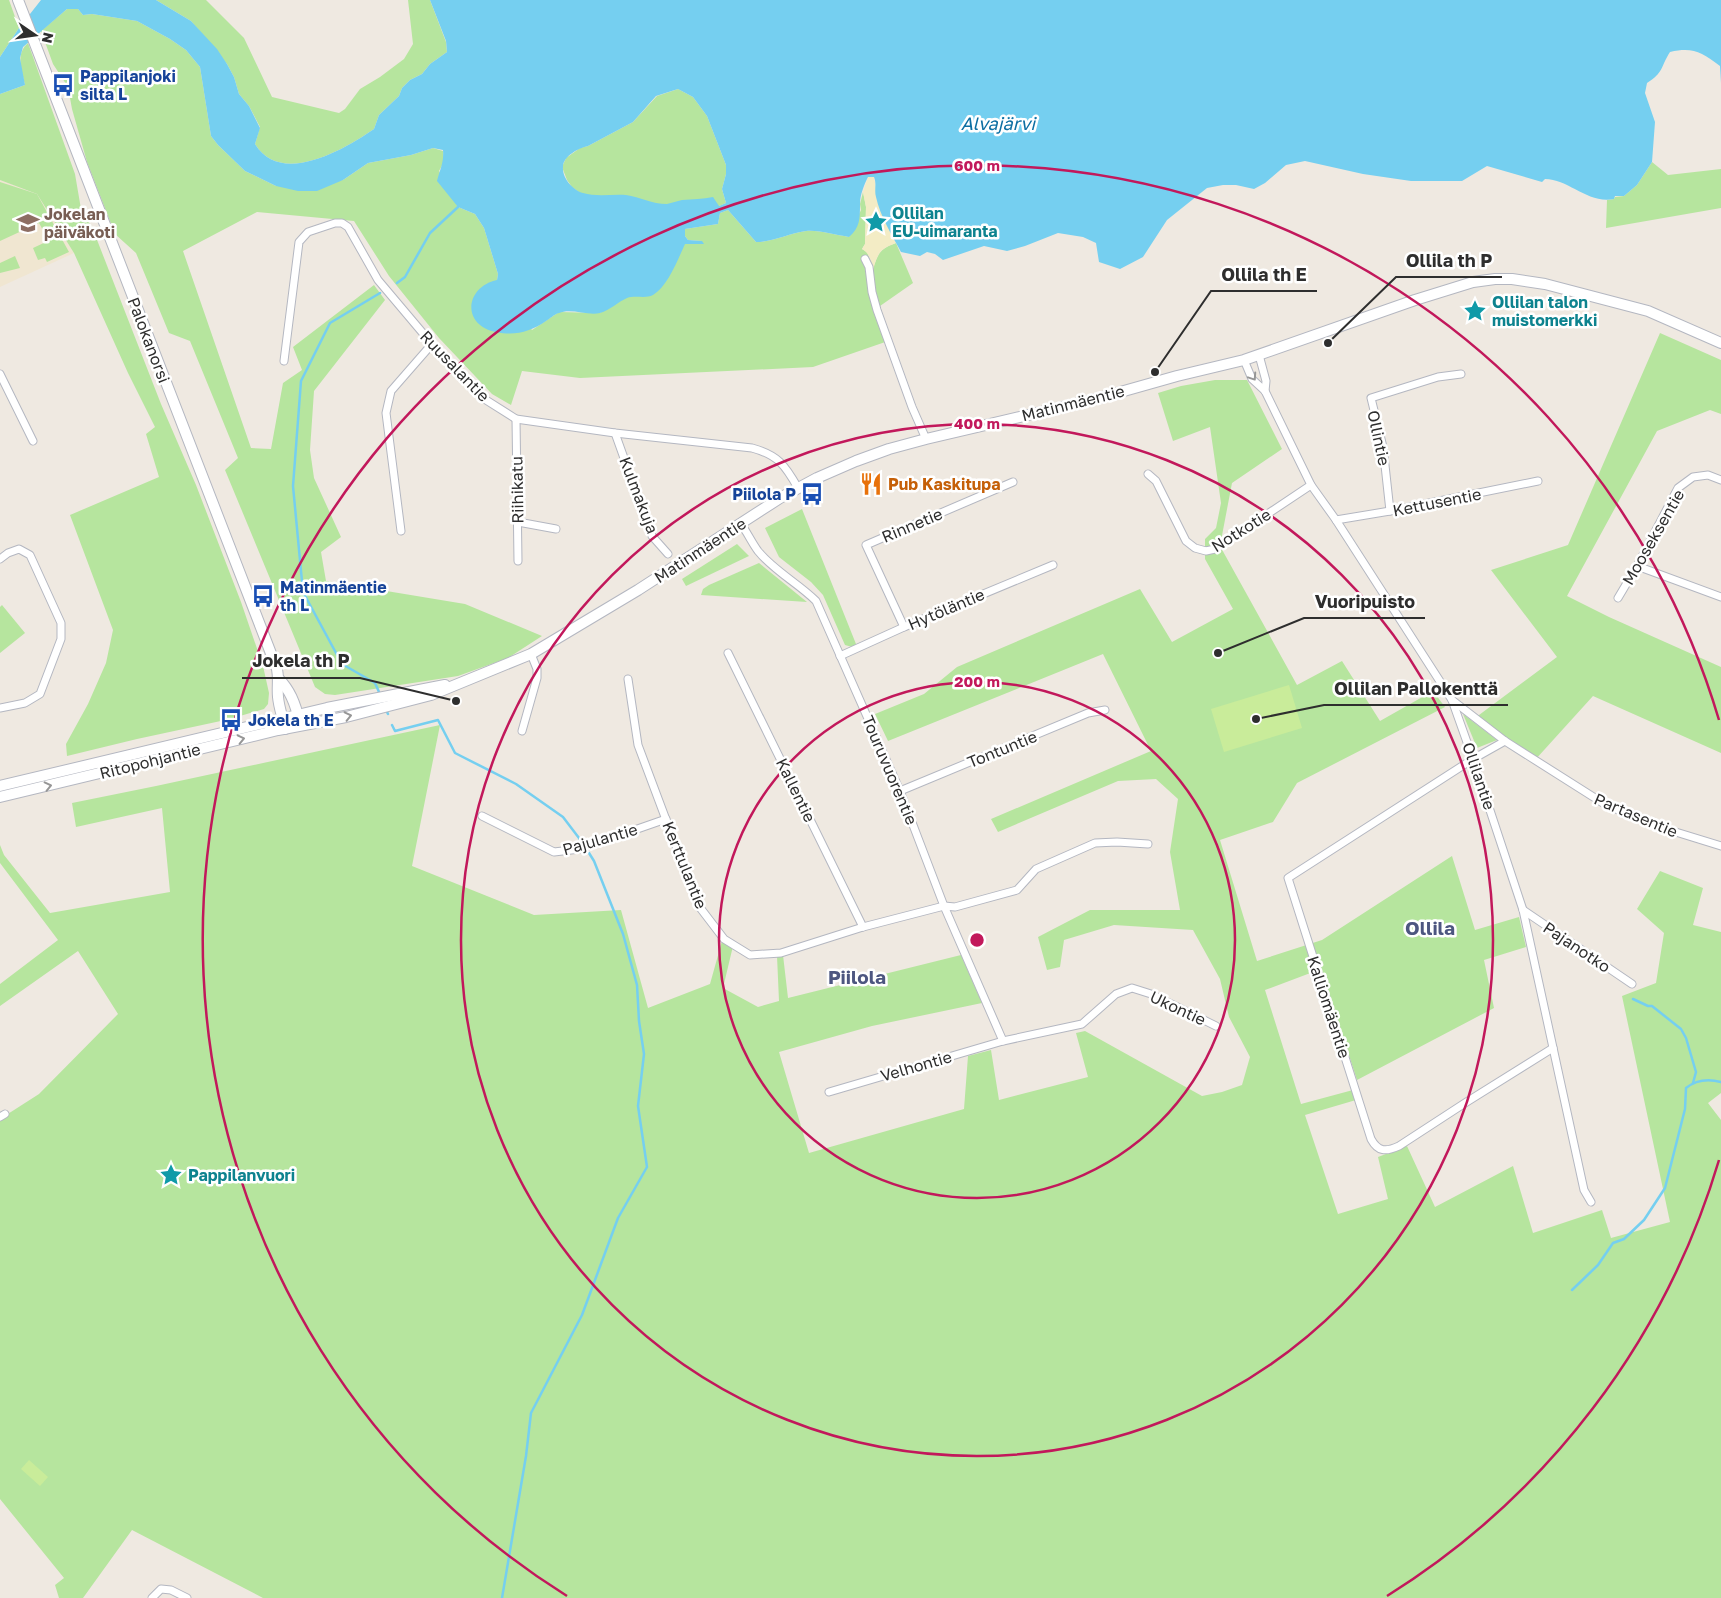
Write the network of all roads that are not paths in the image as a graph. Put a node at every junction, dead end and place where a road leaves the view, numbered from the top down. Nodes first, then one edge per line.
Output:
1 (18, 0) edge
2 (865, 259) dead end
3 (432, 344) junction
4 (1721, 344) edge
5 (1259, 355) junction
6 (1244, 360) junction
7 (284, 361) dead end
8 (0, 374) edge
9 (1461, 374) dead end
10 (1266, 391) junction
11 (516, 419) junction
12 (615, 432) junction
13 (926, 439) junction
14 (33, 441) dead end
15 (1148, 474) dead end
16 (1721, 480) edge
17 (1538, 481) dead end
18 (1013, 482) dead end
19 (1311, 485) junction
20 (798, 488) junction
21 (1390, 511) junction
22 (1336, 520) junction
23 (518, 522) junction
24 (741, 524) junction
25 (556, 529) dead end
26 (401, 531) dead end
27 (668, 554) dead end
28 (0, 559) edge
29 (518, 561) dead end
30 (1053, 565) dead end
31 (1637, 566) junction
32 (1721, 597) edge
33 (1618, 598) dead end
34 (904, 627) junction
35 (728, 653) dead end
36 (531, 654) junction
37 (840, 656) junction
38 (280, 679) junction
39 (628, 679) dead end
40 (463, 682) junction
41 (1452, 700) junction
42 (0, 708) edge
43 (1105, 710) dead end
44 (298, 715) junction
45 (283, 718) junction
46 (300, 726) junction
47 (285, 729) junction
48 (522, 731) dead end
49 (1505, 741) junction
50 (1474, 758) junction
51 (0, 786) edge
52 (900, 791) junction
53 (0, 797) edge
54 (482, 816) dead end
55 (666, 819) junction
56 (1148, 844) dead end
57 (1721, 846) edge
58 (944, 906) junction
59 (1523, 910) junction
60 (863, 927) junction
61 (1632, 984) dead end
62 (1216, 1026) dead end
63 (1003, 1041) junction
64 (1553, 1048) junction
65 (829, 1092) dead end
66 (1591, 1202) dead end
67 (152, 1598) edge
68 (187, 1598) edge

1 - 38 main road, Palokanorsi
2 - 13 street
3 - 7 street, Ruusalantie
3 - 11 street, Ruusalantie
3 - 26 street
4 - 5 main road, Matinmäentie
5 - 6 main road, Matinmäentie
5 - 10 street, Ollilantie
6 -> 10 street, Ollilantie
6 - 13 main road, Matinmäentie
8 - 14 street
9 - 21 street, Ollintie
10 - 19 street, Ollilantie
11 - 12 street, Ruusalantie
11 - 23 street, Riihikatu
12 - 20 street, Ruusalantie
12 - 27 street, Kulmakuja
13 - 20 main road, Matinmäentie
15 - 19 street, Notkotie
16 - 31 street, Mooseksentie
17 - 21 street, Kettusentie
18 - 34 street, Rinnetie
19 - 22 street, Ollilantie
20 - 24 main road, Matinmäentie
21 - 22 street, Kettusentie
22 - 41 street, Ollilantie
23 - 25 street
23 - 29 street, Riihikatu
24 - 36 main road, Matinmäentie
24 - 37 street, Touruvuorentie
28 - 42 street
30 - 34 street, Hytöläntie
31 - 32 street
31 - 33 street, Mooseksentie
34 - 37 street, Hytöläntie
35 - 60 street, Kallentie
36 - 40 main road, Matinmäentie
36 - 48 street
37 - 52 street, Touruvuorentie
38 - 44 main road, Palokanorsi
38 - 45 main road, Palokanorsi
39 - 55 street, Kerttulantie
40 - 44 main road, Matinmäentie
46 -> 40 main road, Matinmäentie
41 - 49 street, Partasentie
41 - 50 street, Ollilantie
43 - 52 street, Tontuntie
44 - 45 main road, Ritopohjantie
44 - 46 main road, Palokanorsi
45 - 47 main road, Palokanorsi
45 - 51 main road, Ritopohjantie
46 - 47 main road, Ritopohjantie
53 -> 47 main road, Ritopohjantie
49 - 50 street
49 - 57 street, Partasentie
50 - 59 street, Ollilantie
50 - 64 street, Kalliomäentie
52 - 58 street, Touruvuorentie
54 - 55 street, Pajulantie
55 - 60 street, Kerttulantie
56 - 58 street, Kerttulantie
58 - 60 street, Kerttulantie
58 - 63 street, Touruvuorentie
59 - 61 street, Pajanotko
59 - 64 street, Ollilantie
62 - 63 street, Ukontie
63 - 65 street, Velhontie
64 - 66 street, Ollilantie
67 - 68 street

